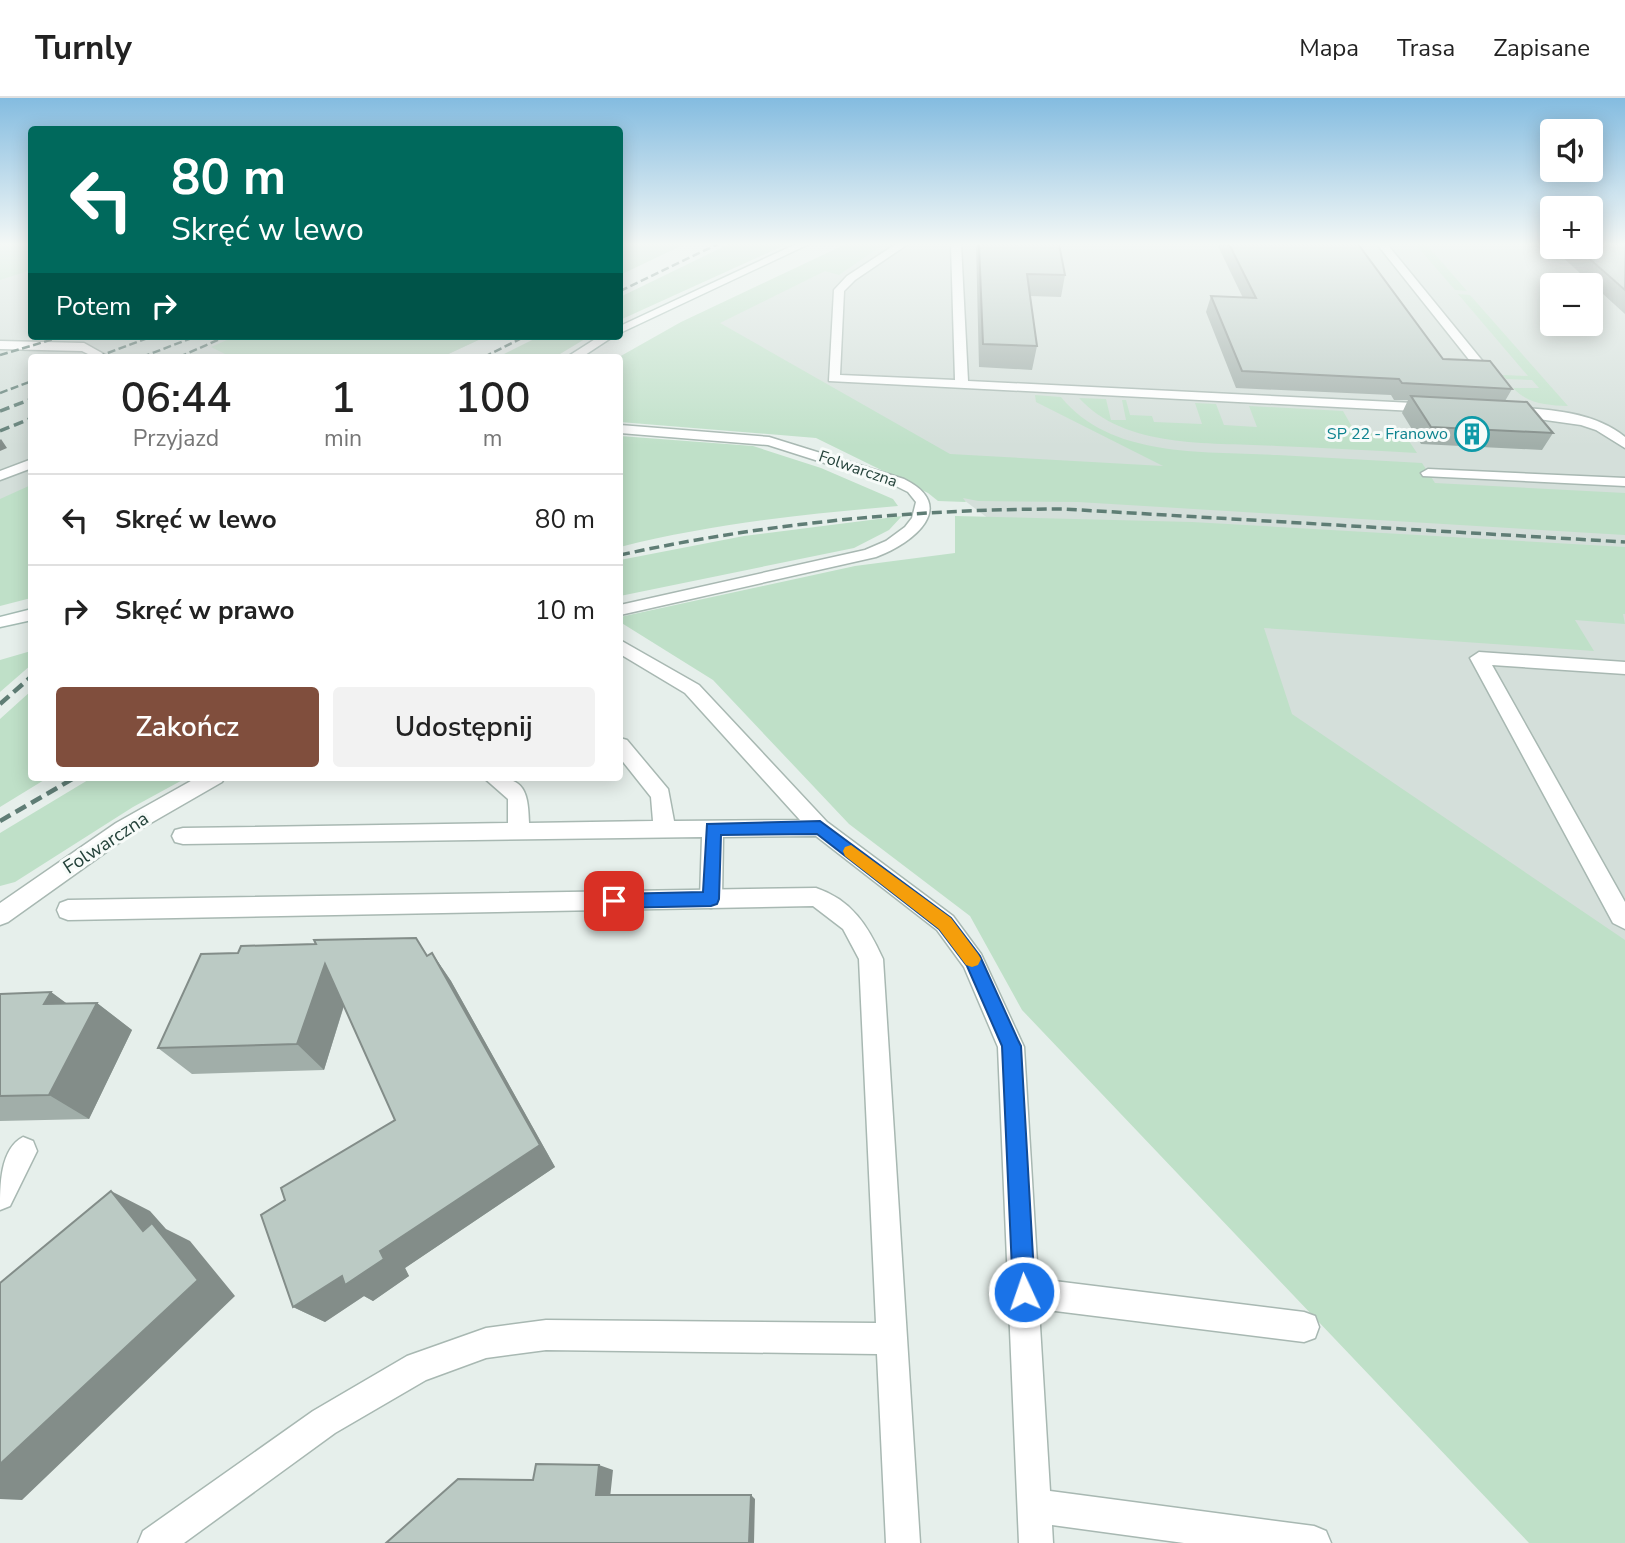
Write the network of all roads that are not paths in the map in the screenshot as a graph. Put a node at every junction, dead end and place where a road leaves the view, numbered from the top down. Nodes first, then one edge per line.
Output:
1 (660, 311) edge
2 (838, 311) edge
3 (959, 311) edge
4 (1436, 311) edge
5 (623, 329) edge
6 (601, 340) edge
7 (0, 345) edge
8 (98, 354) edge
9 (578, 354) edge
10 (962, 385) junction
11 (1502, 393) edge
12 (1450, 408) edge
13 (1490, 410) edge
14 (623, 429) edge
15 (1625, 444) edge
16 (28, 465) edge
17 (1428, 473) dead end
18 (0, 476) edge
19 (1625, 482) edge
20 (623, 609) edge
21 (28, 615) edge
22 (0, 622) edge
23 (623, 648) edge
24 (1625, 668) edge
25 (623, 750) edge
26 (208, 781) edge
27 (498, 781) edge
28 (820, 828) junction
29 (664, 829) junction
30 (713, 829) junction
31 (519, 831) junction
32 (183, 836) dead end
33 (711, 899) junction
34 (68, 910) dead end
35 (0, 915) edge
36 (1625, 919) edge
37 (23, 1151) dead end
38 (0, 1196) edge
39 (1024, 1292) junction
40 (1304, 1327) dead end
41 (892, 1339) junction
42 (1035, 1506) junction
43 (155, 1543) edge
44 (903, 1543) edge
45 (1036, 1543) edge
46 (1314, 1543) edge

1 - 5 street
2 - 10 street
3 - 10 street
4 - 11 street
6 - 9 street
7 - 8 street
10 - 12 street
13 - 15 street
14 - 20 street, Folwarczna
16 - 18 street
17 - 19 street
21 - 22 street
23 - 28 street
24 - 36 street
25 - 29 street
26 - 35 street, Folwarczna
27 - 31 street
28 - 30 street
28 - 39 street
29 - 30 street
29 - 31 street
30 - 33 street
31 - 32 street
33 - 34 street
33 - 41 street
37 - 38 street
39 - 40 street
39 - 42 street
41 - 43 street
41 - 44 street
42 - 45 street
42 - 46 street

